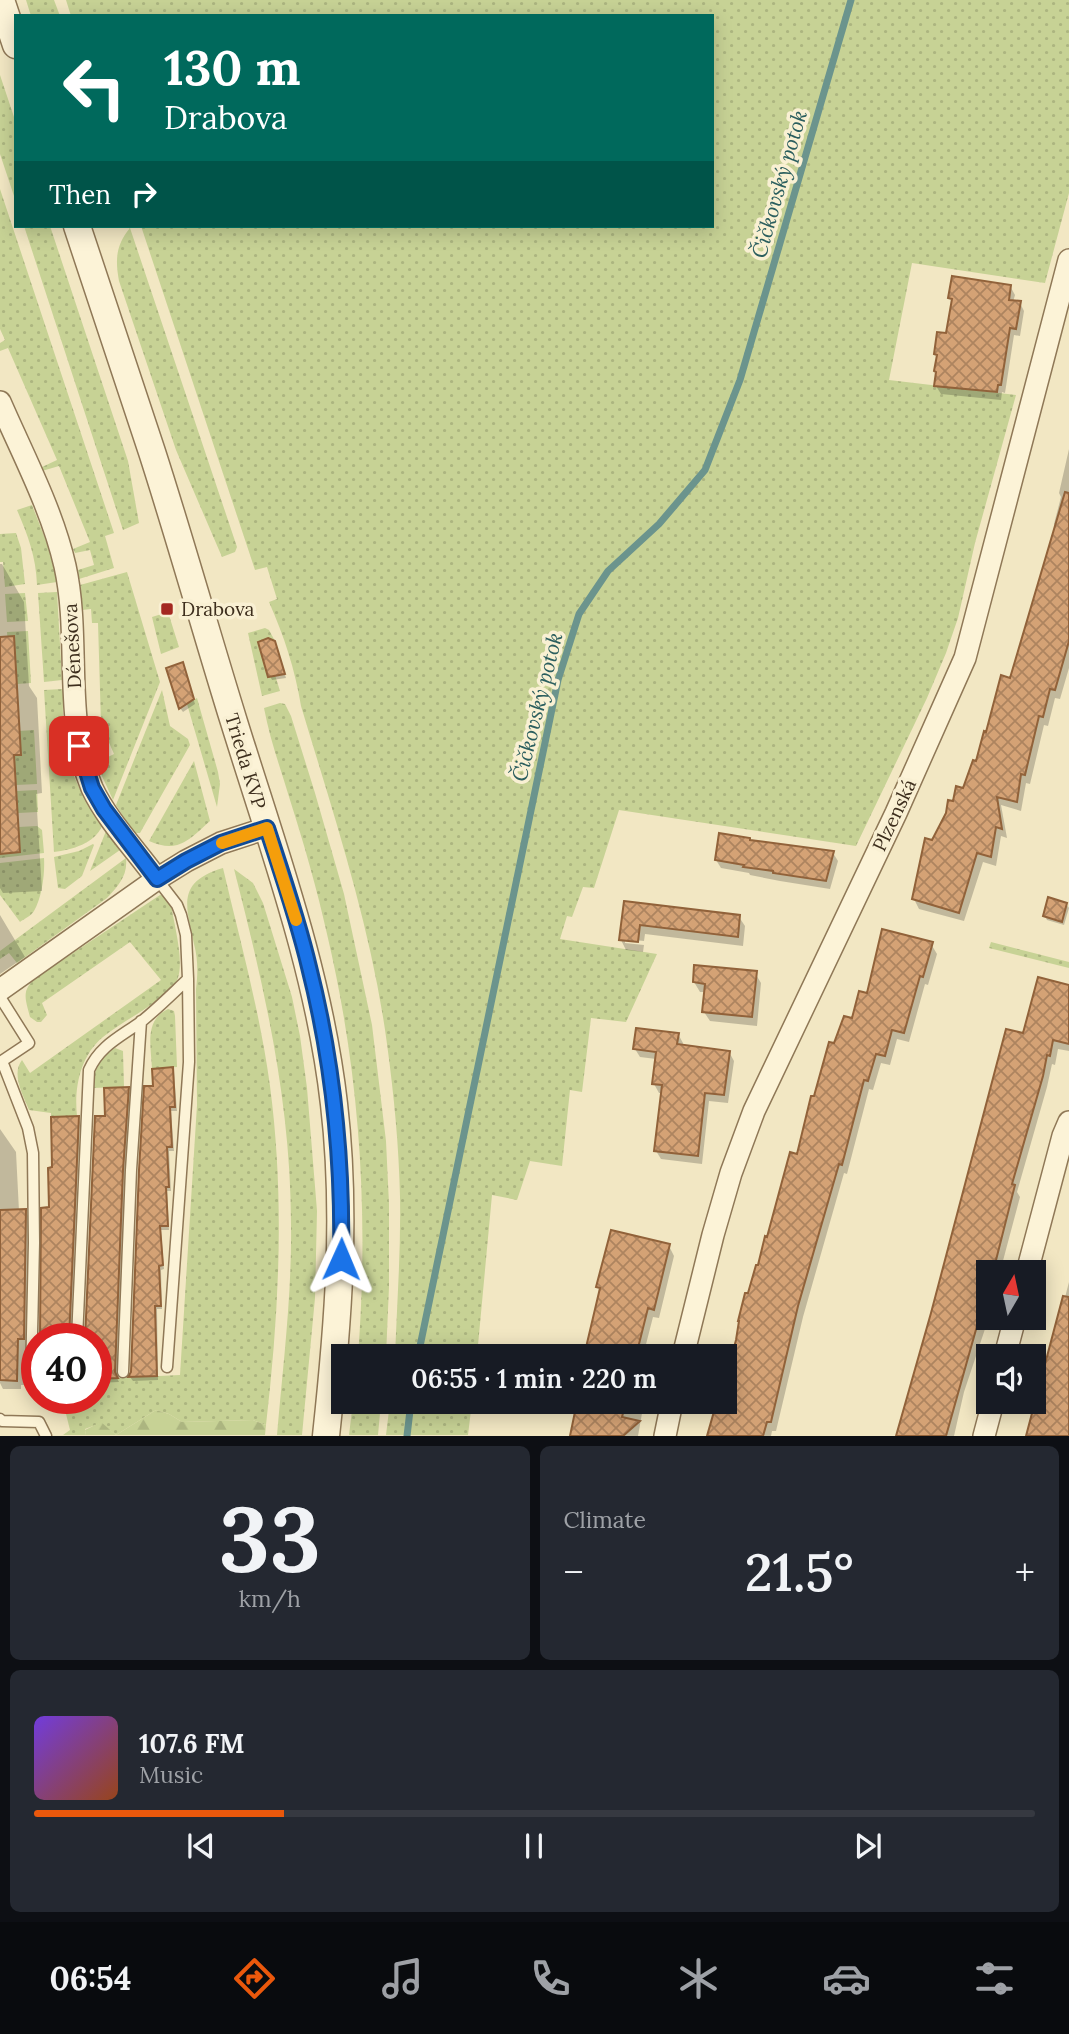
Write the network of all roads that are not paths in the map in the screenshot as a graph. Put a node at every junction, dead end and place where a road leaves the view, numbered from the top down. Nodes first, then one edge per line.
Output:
1 (1, 0) edge
2 (14, 39) edge
3 (77, 228) edge
4 (1069, 260) edge
5 (0, 402) edge
6 (267, 828) junction
7 (157, 879) junction
8 (188, 979) junction
9 (0, 990) edge
10 (0, 997) edge
11 (141, 1021) junction
12 (1069, 1122) edge
13 (1030, 1260) edge
14 (32, 1323) edge
15 (77, 1323) edge
16 (686, 1344) edge
17 (167, 1367) dead end
18 (123, 1372) dead end
19 (670, 1414) edge
20 (990, 1414) edge
21 (0, 1419) edge
22 (46, 1436) edge
23 (326, 1436) edge
24 (665, 1436) edge
25 (984, 1436) edge

1 - 2 street
3 - 6 street, Trieda KVP
4 - 16 street, Plzenská
5 - 7 street, Dénešova
6 - 7 street
6 - 23 street, Trieda KVP
7 - 8 lane
7 - 9 street
8 - 11 lane
8 - 17 lane
10 - 14 lane
11 - 15 lane
11 - 18 lane
12 - 13 street
19 - 24 street
20 - 25 street
21 - 22 lane

